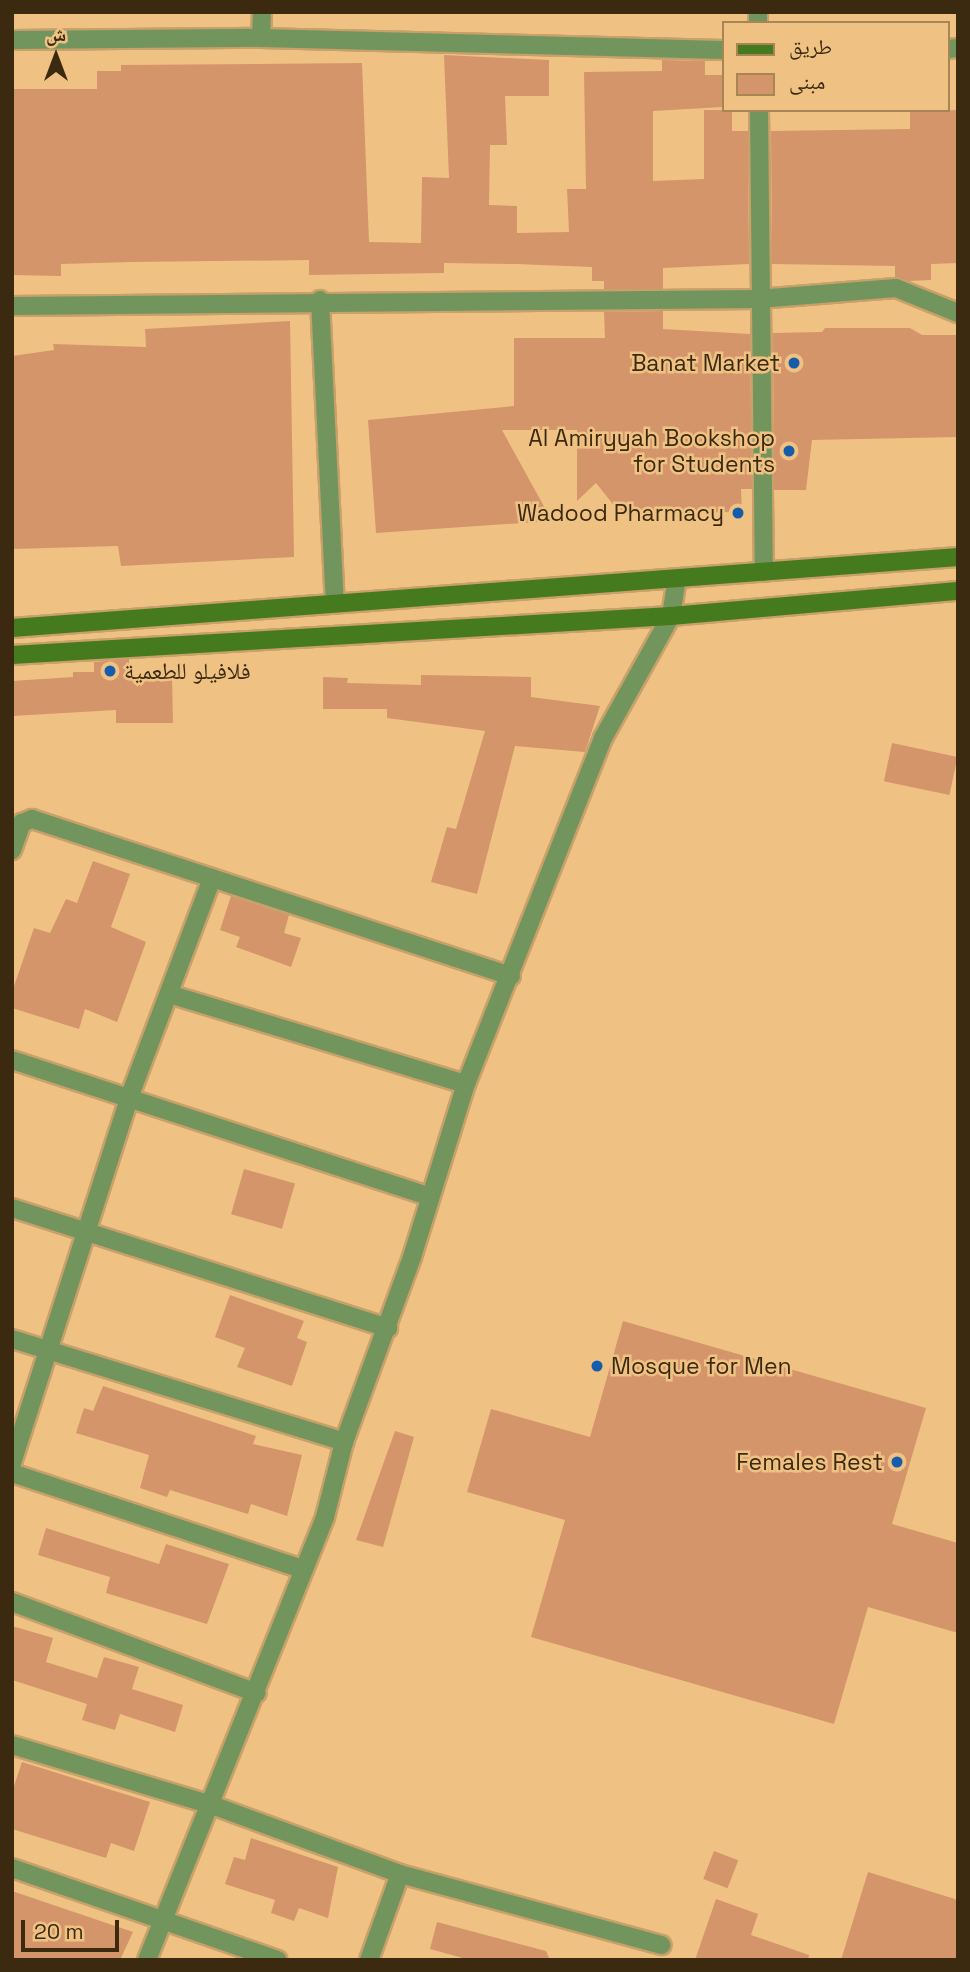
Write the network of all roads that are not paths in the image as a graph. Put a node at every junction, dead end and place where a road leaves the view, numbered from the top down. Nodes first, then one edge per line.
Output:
1 (262, 12) edge
2 (261, 38) junction
3 (12, 40) edge
4 (722, 50) edge
5 (759, 112) edge
6 (758, 299) junction
7 (320, 300) junction
8 (12, 306) edge
9 (958, 313) edge
10 (958, 557) edge
11 (764, 572) junction
12 (677, 578) junction
13 (958, 591) edge
14 (335, 603) junction
15 (671, 615) junction
16 (12, 628) edge
17 (12, 655) edge
18 (12, 850) edge
19 (212, 878) junction
20 (511, 976) junction
21 (169, 994) junction
22 (12, 1060) edge
23 (466, 1084) junction
24 (129, 1098) junction
25 (430, 1197) junction
26 (12, 1208) edge
27 (86, 1231) junction
28 (388, 1328) junction
29 (12, 1339) edge
30 (48, 1351) junction
31 (344, 1442) junction
32 (12, 1463) edge
33 (12, 1473) edge
34 (303, 1569) junction
35 (12, 1602) edge
36 (257, 1693) junction
37 (12, 1745) edge
38 (209, 1804) junction
39 (12, 1868) edge
40 (400, 1874) junction
41 (160, 1917) junction
42 (662, 1945) dead end
43 (147, 1960) edge
44 (277, 1960) edge
45 (369, 1960) edge

1 - 2 street
2 - 3 street
2 - 4 street
5 - 6 street
6 - 7 street
6 - 9 street
6 - 11 street
7 - 8 street
7 - 14 street
10 - 11 main road
11 - 12 main road
12 - 14 main road
12 - 15 street
13 - 15 main road
14 - 16 main road
15 - 17 main road
15 - 20 street
18 - 19 street
19 - 20 street
19 - 21 street
20 - 23 street
21 - 23 street
21 - 24 street
22 - 24 street
23 - 25 street
24 - 25 street
24 - 27 street
25 - 28 street
26 - 27 street
27 - 28 street
27 - 30 street
28 - 31 street
29 - 30 street
30 - 31 street
30 - 32 street
31 - 34 street
33 - 34 street
34 - 36 street
35 - 36 street
36 - 38 street
37 - 38 street
38 - 40 street
38 - 41 street
39 - 41 street
40 - 42 street
40 - 45 street
41 - 43 street
41 - 44 street

